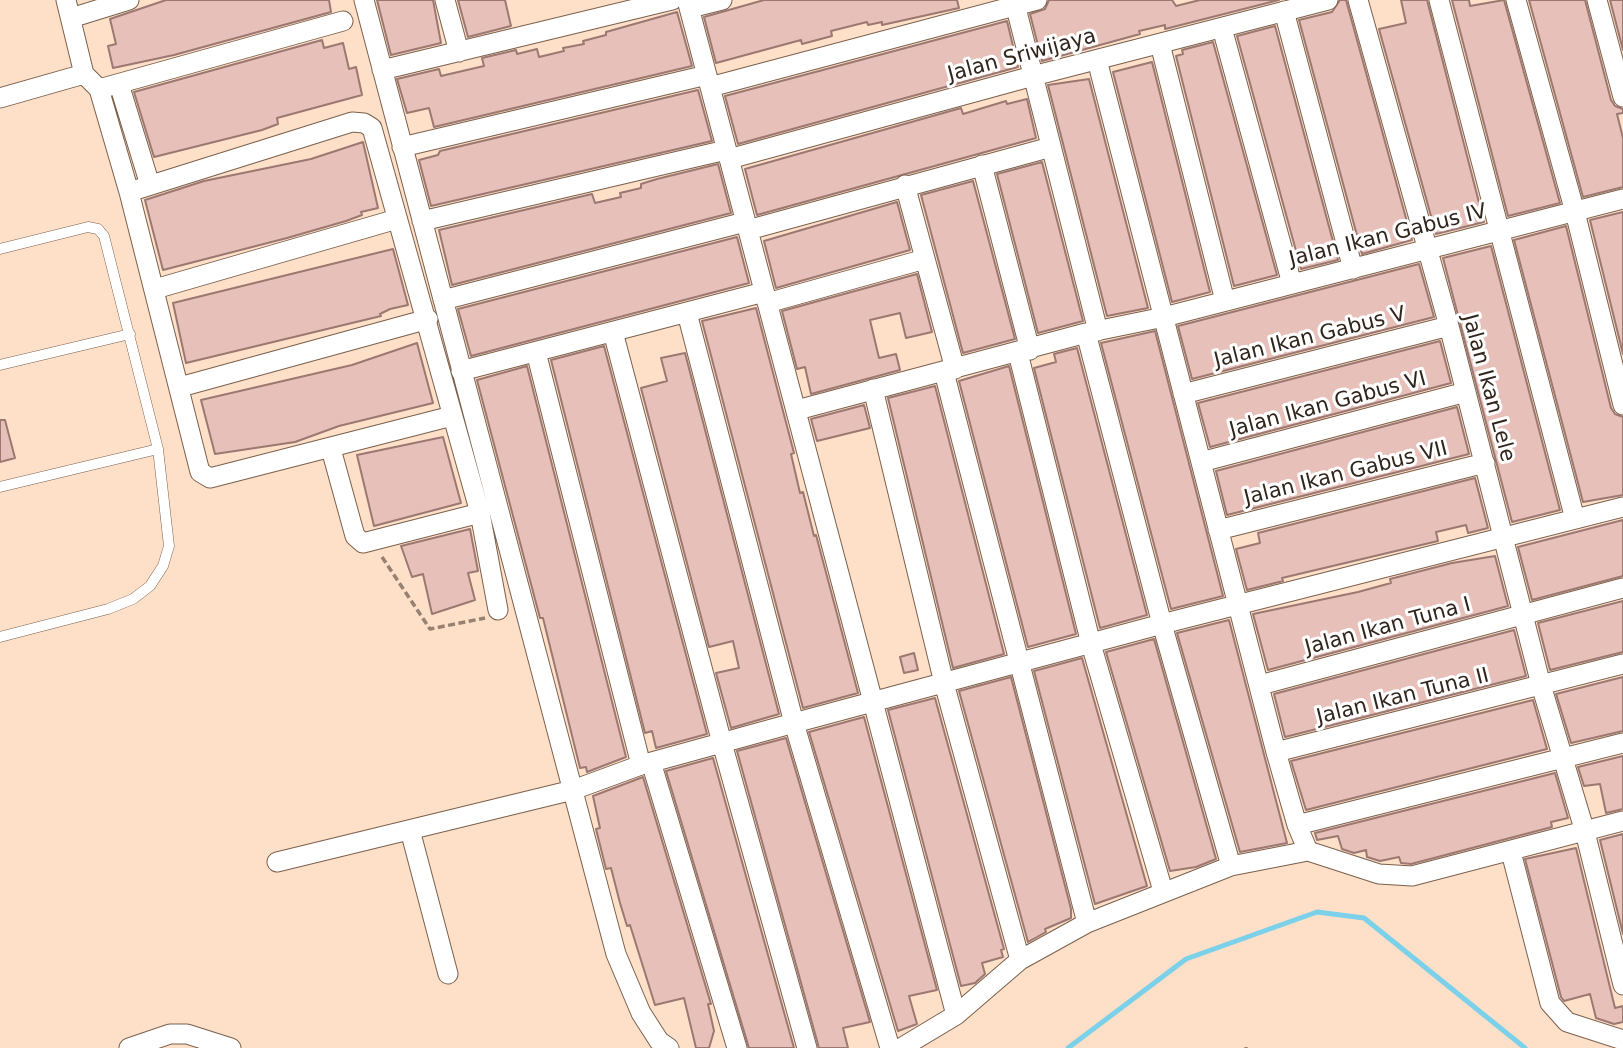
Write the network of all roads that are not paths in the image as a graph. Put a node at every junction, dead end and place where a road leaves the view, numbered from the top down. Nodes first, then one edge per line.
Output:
1 (129, 0) edge
2 (364, 0) edge
3 (445, 0) edge
4 (722, 0) edge
5 (1037, 0) edge
6 (1328, 0) edge
7 (1359, 0) edge
8 (1439, 0) edge
9 (1516, 0) edge
10 (1597, 0) edge
11 (683, 3) edge
12 (1015, 3) edge
13 (1293, 6) edge
14 (69, 9) edge
15 (343, 21) dead end
16 (1222, 28) junction
17 (1160, 44) junction
18 (459, 52) junction
19 (1097, 60) junction
20 (382, 70) junction
21 (84, 74) junction
22 (1033, 76) junction
23 (709, 81) junction
24 (109, 86) junction
25 (1623, 97) edge
26 (0, 98) edge
27 (402, 147) junction
28 (1051, 148) junction
29 (727, 154) junction
30 (982, 165) junction
31 (150, 185) junction
32 (905, 185) junction
33 (129, 192) junction
34 (1623, 200) edge
35 (1574, 212) junction
36 (397, 219) junction
37 (422, 221) junction
38 (746, 226) junction
39 (1502, 230) junction
40 (0, 248) edge
41 (1427, 250) junction
42 (925, 259) junction
43 (1353, 269) junction
44 (1293, 284) junction
45 (155, 289) junction
46 (766, 298) junction
47 (443, 300) junction
48 (1225, 301) junction
49 (687, 313) junction
50 (1164, 317) junction
51 (428, 319) junction
52 (1449, 326) junction
53 (613, 332) junction
54 (1092, 332) junction
55 (130, 334) junction
56 (536, 352) junction
57 (1024, 352) junction
58 (0, 365) edge
59 (950, 370) junction
60 (461, 372) junction
61 (180, 387) junction
62 (873, 389) junction
63 (1466, 392) junction
64 (1183, 394) junction
65 (1623, 405) edge
66 (797, 410) junction
67 (452, 416) junction
68 (158, 449) junction
69 (331, 449) junction
70 (1201, 462) junction
71 (1485, 463) junction
72 (0, 487) edge
73 (1623, 507) edge
74 (480, 513) junction
75 (1575, 519) junction
76 (1218, 530) junction
77 (1503, 538) junction
78 (1623, 588) edge
79 (1238, 607) junction
80 (498, 610) road end
81 (1526, 613) junction
82 (1162, 624) junction
83 (0, 637) edge
84 (1091, 645) junction
85 (1019, 663) junction
86 (1623, 664) edge
87 (944, 682) junction
88 (1260, 685) junction
89 (1541, 685) junction
90 (873, 703) junction
91 (794, 723) junction
92 (722, 743) junction
93 (1623, 743) edge
94 (1276, 752) junction
95 (1564, 758) junction
96 (646, 763) junction
97 (573, 790) junction
98 (1623, 821) edge
99 (1297, 825) junction
100 (410, 830) junction
101 (1585, 832) junction
102 (1308, 851) junction
103 (1511, 852) junction
104 (277, 862) dead end
105 (1231, 866) junction
106 (1164, 891) junction
107 (1087, 923) junction
108 (1020, 960) junction
109 (448, 974) dead end
110 (1623, 985) edge
111 (956, 1015) junction
112 (1623, 1040) edge
113 (129, 1048) edge
114 (231, 1048) edge
115 (668, 1048) edge
116 (737, 1048) edge
117 (807, 1048) edge
118 (890, 1048) edge
119 (901, 1048) edge

1 - 14 street
2 - 20 street
3 - 18 street
4 - 11 street
5 - 12 street
6 - 13 street, Jalan Sriwijaya
7 - 41 street, Jalan Ikan Lele
8 - 39 street
9 - 35 street
10 - 25 street
11 - 18 street
11 - 23 street
12 - 22 street
12 - 23 street
13 - 16 street, Jalan Sriwijaya
13 - 43 street
14 - 21 street
15 - 24 street
16 - 17 street, Jalan Sriwijaya
16 - 44 street
17 - 19 street, Jalan Sriwijaya
17 - 48 street
18 - 20 street
19 - 22 street, Jalan Sriwijaya
19 - 50 street
20 - 27 street
21 - 24 street
21 - 26 street
22 - 28 street
22 - 29 street, Jalan Sriwijaya
23 - 27 street
23 - 29 street
24 - 31 street
24 - 33 street
27 - 37 street
28 - 30 street
28 - 54 street
29 - 37 street, Jalan Sriwijaya
29 - 38 street
30 - 32 street
30 - 57 street
31 - 33 street
31 - 36 street
32 - 38 street
32 - 42 street
33 - 45 street
34 - 35 street, Jalan Ikan Gabus IV
35 - 39 street, Jalan Ikan Gabus IV
35 - 65 street
36 - 45 street
36 - 51 street
37 - 47 street
38 - 46 street
38 - 47 street
39 - 41 street, Jalan Ikan Gabus IV
39 - 75 street
40 - 55 lane
41 - 43 street, Jalan Ikan Gabus IV
41 - 52 street, Jalan Ikan Lele
42 - 46 street
42 - 59 street
43 - 44 street, Jalan Ikan Gabus IV
44 - 48 street, Jalan Ikan Gabus IV
45 - 61 street
46 - 49 street
46 - 66 street
47 - 60 street
48 - 50 street, Jalan Ikan Gabus IV
49 - 53 street
49 - 91 street
50 - 54 street, Jalan Ikan Gabus IV
50 - 64 street
51 - 61 street
51 - 67 street
52 - 63 street, Jalan Ikan Lele
52 - 64 street, Jalan Ikan Gabus V
53 - 56 street
53 - 92 street
54 - 57 street, Jalan Ikan Gabus IV
54 - 82 street
55 - 58 lane
55 - 68 lane
56 - 60 street
56 - 96 street
57 - 59 street, Jalan Ikan Gabus IV
57 - 84 street
59 - 62 street, Jalan Ikan Gabus IV
59 - 85 street
60 - 97 street
61 - 69 street
62 - 66 street, Jalan Ikan Gabus IV
62 - 87 street
63 - 70 street, Jalan Ikan Gabus VI
63 - 71 street, Jalan Ikan Lele
64 - 70 street
66 - 90 street
67 - 69 street
67 - 74 street
68 - 72 lane
68 - 83 lane
69 - 74 street
70 - 76 street
71 - 76 street, Jalan Ikan Gabus VII
71 - 77 street, Jalan Ikan Lele
73 - 75 street
74 - 80 street
75 - 77 street
76 - 79 street
77 - 79 street
77 - 81 street, Jalan Ikan Lele
78 - 81 street, Jalan Ikan Tuna I
79 - 82 street
79 - 88 street
81 - 88 street, Jalan Ikan Tuna I
81 - 89 street, Jalan Ikan Lele
82 - 84 street
82 - 105 street
84 - 85 street
84 - 106 street
85 - 87 street
85 - 107 street
86 - 89 street, Jalan Ikan Tuna II
87 - 90 street
87 - 108 street
88 - 94 street
89 - 94 street, Jalan Ikan Tuna II
89 - 95 street, Jalan Ikan Lele
90 - 91 street
90 - 111 street
91 - 92 street
91 - 118 street
92 - 96 street
92 - 117 street
93 - 95 street
94 - 99 street
95 - 99 street
95 - 101 street, Jalan Ikan Lele
96 - 97 street
96 - 116 street
97 - 100 street
97 - 115 street
98 - 101 street
99 - 102 street
100 - 104 street
100 - 109 street
101 - 103 street
101 - 110 street, Jalan Ikan Lele
102 - 103 street
102 - 105 street
103 - 112 street
105 - 106 street
106 - 107 street
107 - 108 street
108 - 111 street
111 - 119 street
113 - 114 street

